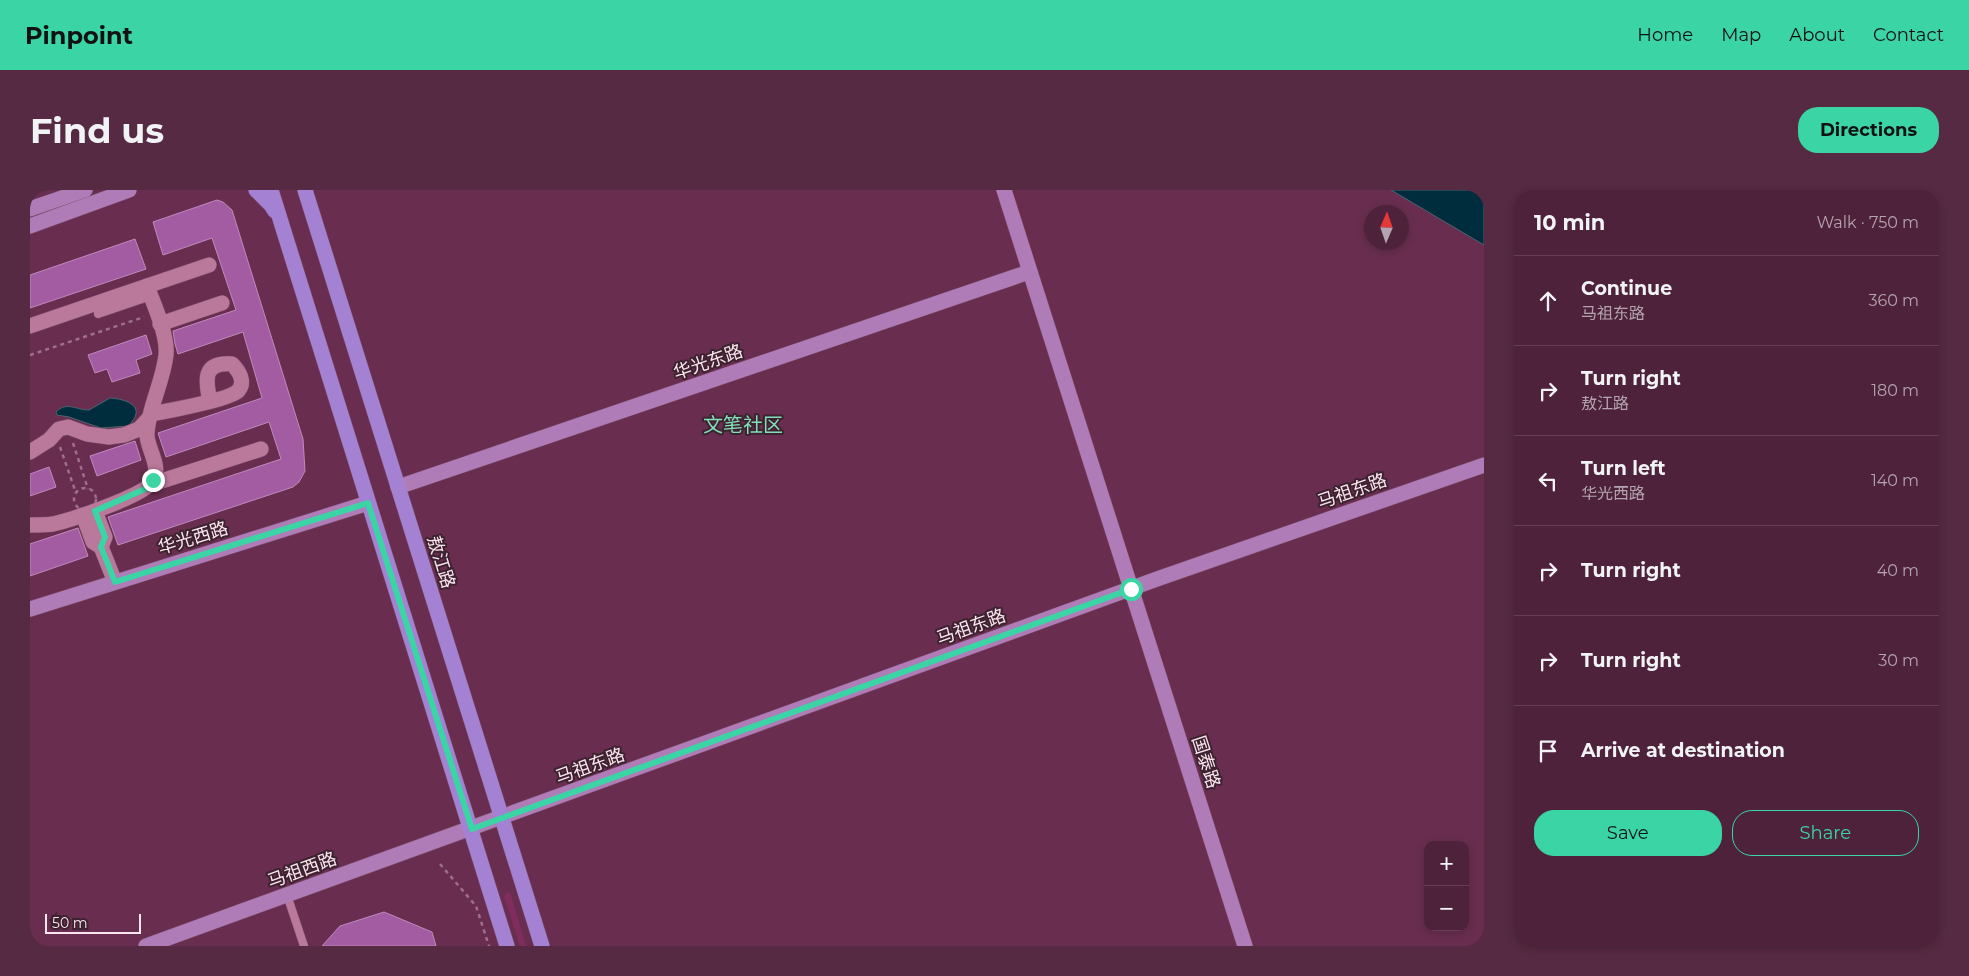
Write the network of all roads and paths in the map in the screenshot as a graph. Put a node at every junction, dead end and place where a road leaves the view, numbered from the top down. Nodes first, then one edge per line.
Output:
1 (37, 190) edge
2 (85, 190) edge
3 (129, 190) edge
4 (256, 190) edge
5 (271, 190) edge
6 (305, 190) edge
7 (312, 190) edge
8 (1004, 190) edge
9 (30, 192) edge
10 (30, 210) edge
11 (313, 216) junction
12 (281, 223) junction
13 (30, 226) edge
14 (209, 265) dead end
15 (1029, 272) junction
16 (149, 291) junction
17 (222, 303) dead end
18 (98, 314) dead end
19 (158, 318) junction
20 (30, 326) edge
21 (30, 355) edge
22 (210, 401) dead end
23 (150, 415) junction
24 (62, 430) junction
25 (261, 449) dead end
26 (30, 452) edge
27 (1484, 464) edge
28 (149, 485) junction
29 (398, 487) junction
30 (88, 489) dead end
31 (76, 492) dead end
32 (368, 503) junction
33 (89, 513) junction
34 (30, 525) edge
35 (115, 582) junction
36 (1131, 589) junction
37 (30, 609) edge
38 (502, 818) junction
39 (472, 829) junction
40 (440, 864) dead end
41 (287, 895) junction
42 (146, 946) edge
43 (304, 946) edge
44 (489, 946) edge
45 (507, 946) edge
46 (542, 946) edge
47 (1245, 946) edge

1 - 9 path
2 - 10 street
3 - 13 street
4 - 12 main road
5 - 12 main road
6 - 11 main road, 敖江路
7 - 11 main road
8 - 15 street, 国泰路
11 - 29 main road, 敖江路
12 - 32 main road
14 - 16 street
15 - 29 street, 华光东路
15 - 36 street, 国泰路
16 - 18 lane
16 - 19 street
16 - 20 street
17 - 19 street
19 - 21 path
19 - 23 street
22 - 23 street
23 - 24 street
23 - 28 street
24 - 26 street
24 - 30 path
24 - 31 path
25 - 28 street
27 - 36 street, 马祖东路
28 - 33 street
29 - 38 main road, 敖江路
32 - 35 street, 华光西路
32 - 39 main road
33 - 34 street
33 - 35 street
35 - 37 street, 华光西路
36 - 38 street, 马祖东路
36 - 47 street, 国泰路
38 - 39 street, 马祖东路
38 - 46 main road, 敖江路
39 - 41 street, 马祖西路
39 - 45 main road
40 - 44 path
41 - 42 street, 马祖西路
41 - 43 lane

